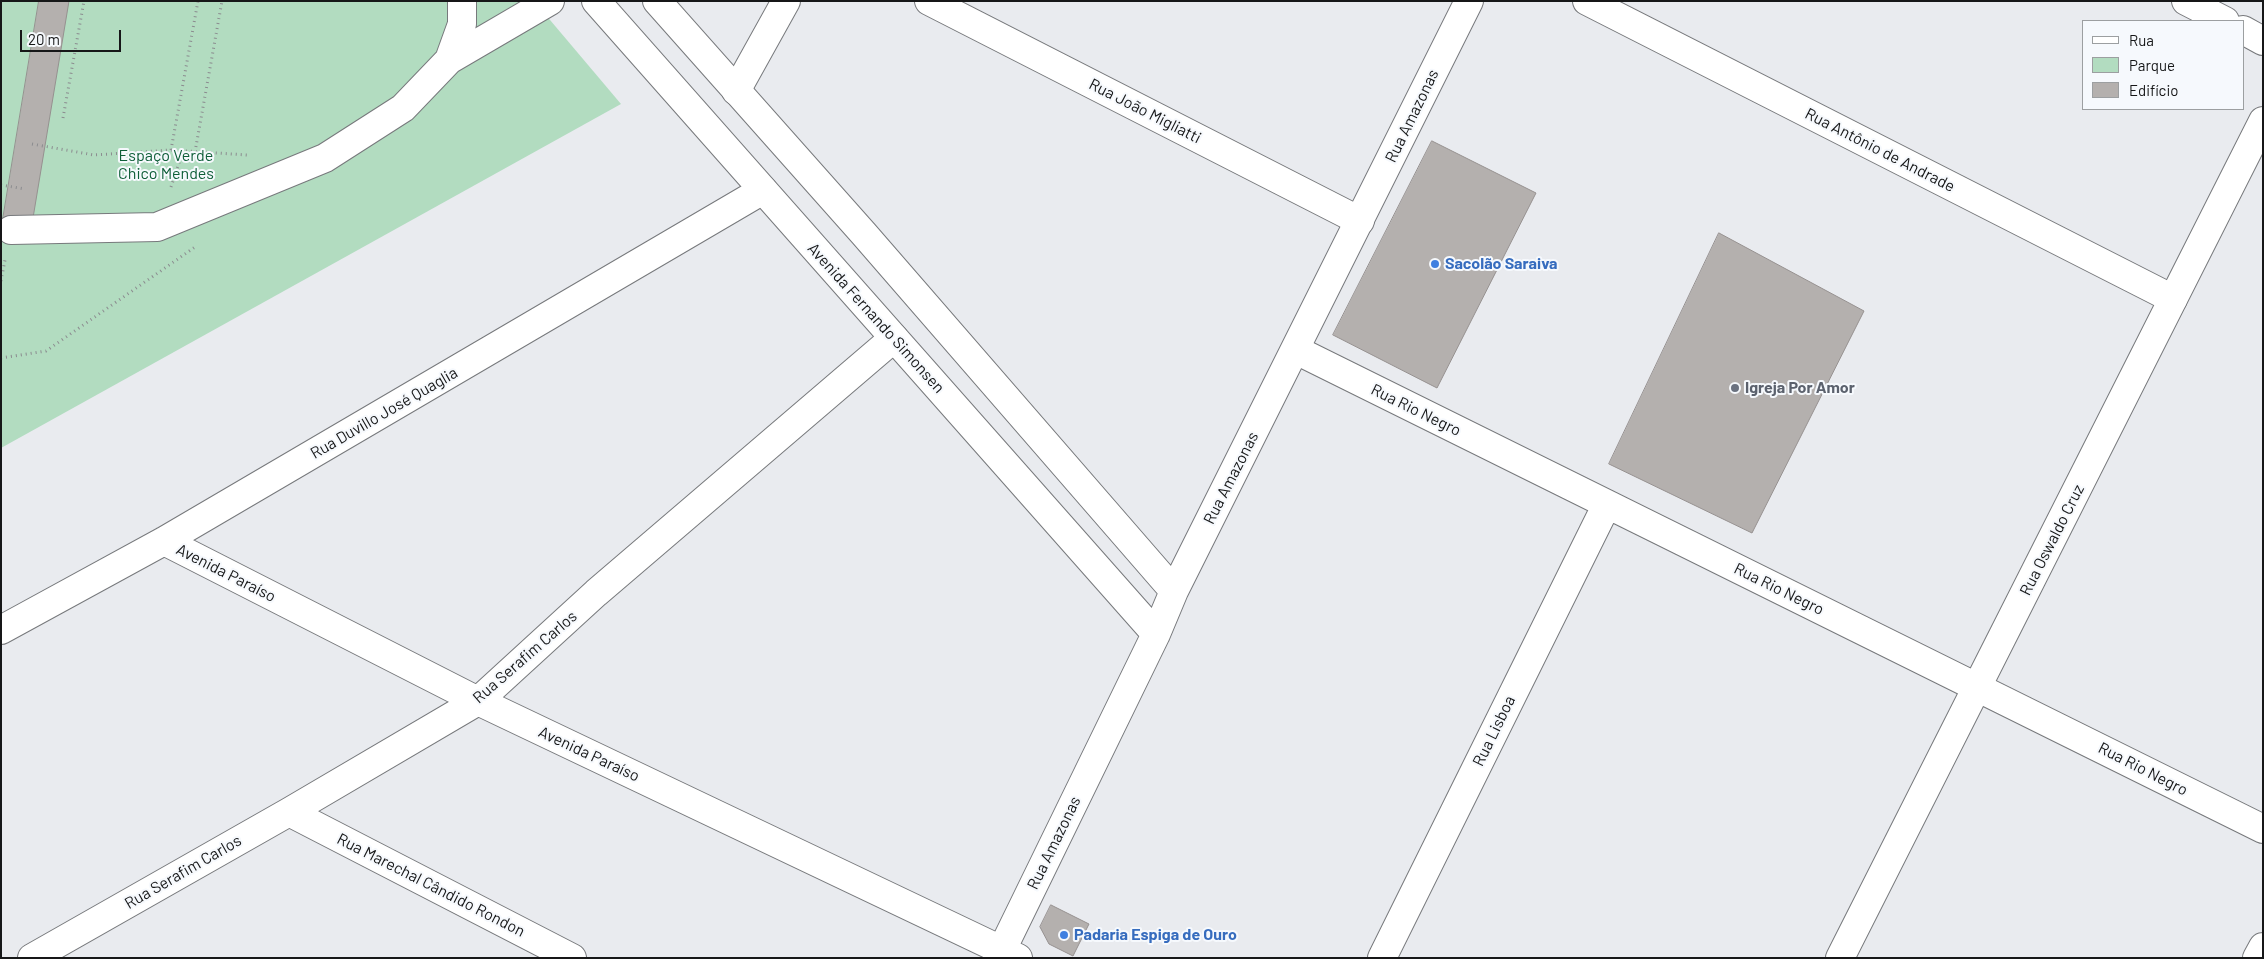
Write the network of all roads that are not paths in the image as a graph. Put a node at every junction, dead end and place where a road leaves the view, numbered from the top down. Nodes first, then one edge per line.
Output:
1 (462, 1) edge
2 (550, 1) edge
3 (596, 1) edge
4 (657, 1) edge
5 (786, 1) edge
6 (929, 1) edge
7 (1469, 1) edge
8 (1587, 1) edge
9 (2186, 1) edge
10 (2223, 20) edge
11 (2244, 31) edge
12 (2263, 41) edge
13 (449, 60) junction
14 (736, 91) junction
15 (2263, 121) edge
16 (763, 190) junction
17 (1360, 221) junction
18 (11, 230) dead end
19 (2173, 299) junction
20 (894, 338) junction
21 (1296, 350) junction
22 (1606, 504) junction
23 (164, 541) junction
24 (1174, 591) junction
25 (1, 630) edge
26 (1156, 634) junction
27 (1978, 687) junction
28 (478, 701) junction
29 (289, 812) junction
30 (2263, 829) edge
31 (2263, 947) edge
32 (1006, 955) edge
33 (32, 958) edge
34 (572, 958) edge
35 (1382, 958) edge
36 (1840, 958) edge
37 (2257, 958) edge

1 - 13 street
2 - 13 street
3 - 16 street, Avenida Fernando Simonsen
4 - 14 street
5 - 14 street
6 - 17 street, Rua João Migliatti
7 - 17 street, Rua Amazonas
8 - 19 street, Rua Antônio de Andrade
9 - 10 street
11 - 12 street
13 - 18 street
14 - 24 street
15 - 19 street, Rua Oswaldo Cruz
16 - 20 street, Avenida Fernando Simonsen
16 - 23 street, Rua Duvillo José Quaglia
17 - 21 street, Rua Amazonas
19 - 27 street, Rua Oswaldo Cruz
20 - 26 street, Avenida Fernando Simonsen
20 - 28 street, Rua Serafim Carlos
21 - 22 street, Rua Rio Negro
21 - 24 street, Rua Amazonas
22 - 27 street, Rua Rio Negro
22 - 35 street, Rua Lisboa
23 - 25 street, Rua Duvillo José Quaglia
23 - 28 street, Avenida Paraíso
24 - 26 street, Rua Amazonas
26 - 32 street, Rua Amazonas
27 - 30 street, Rua Rio Negro
27 - 36 street, Rua Oswaldo Cruz
28 - 29 street, Rua Serafim Carlos
28 - 32 street, Avenida Paraíso
29 - 33 street, Rua Serafim Carlos
29 - 34 street, Rua Marechal Cândido Rondon
31 - 37 street

